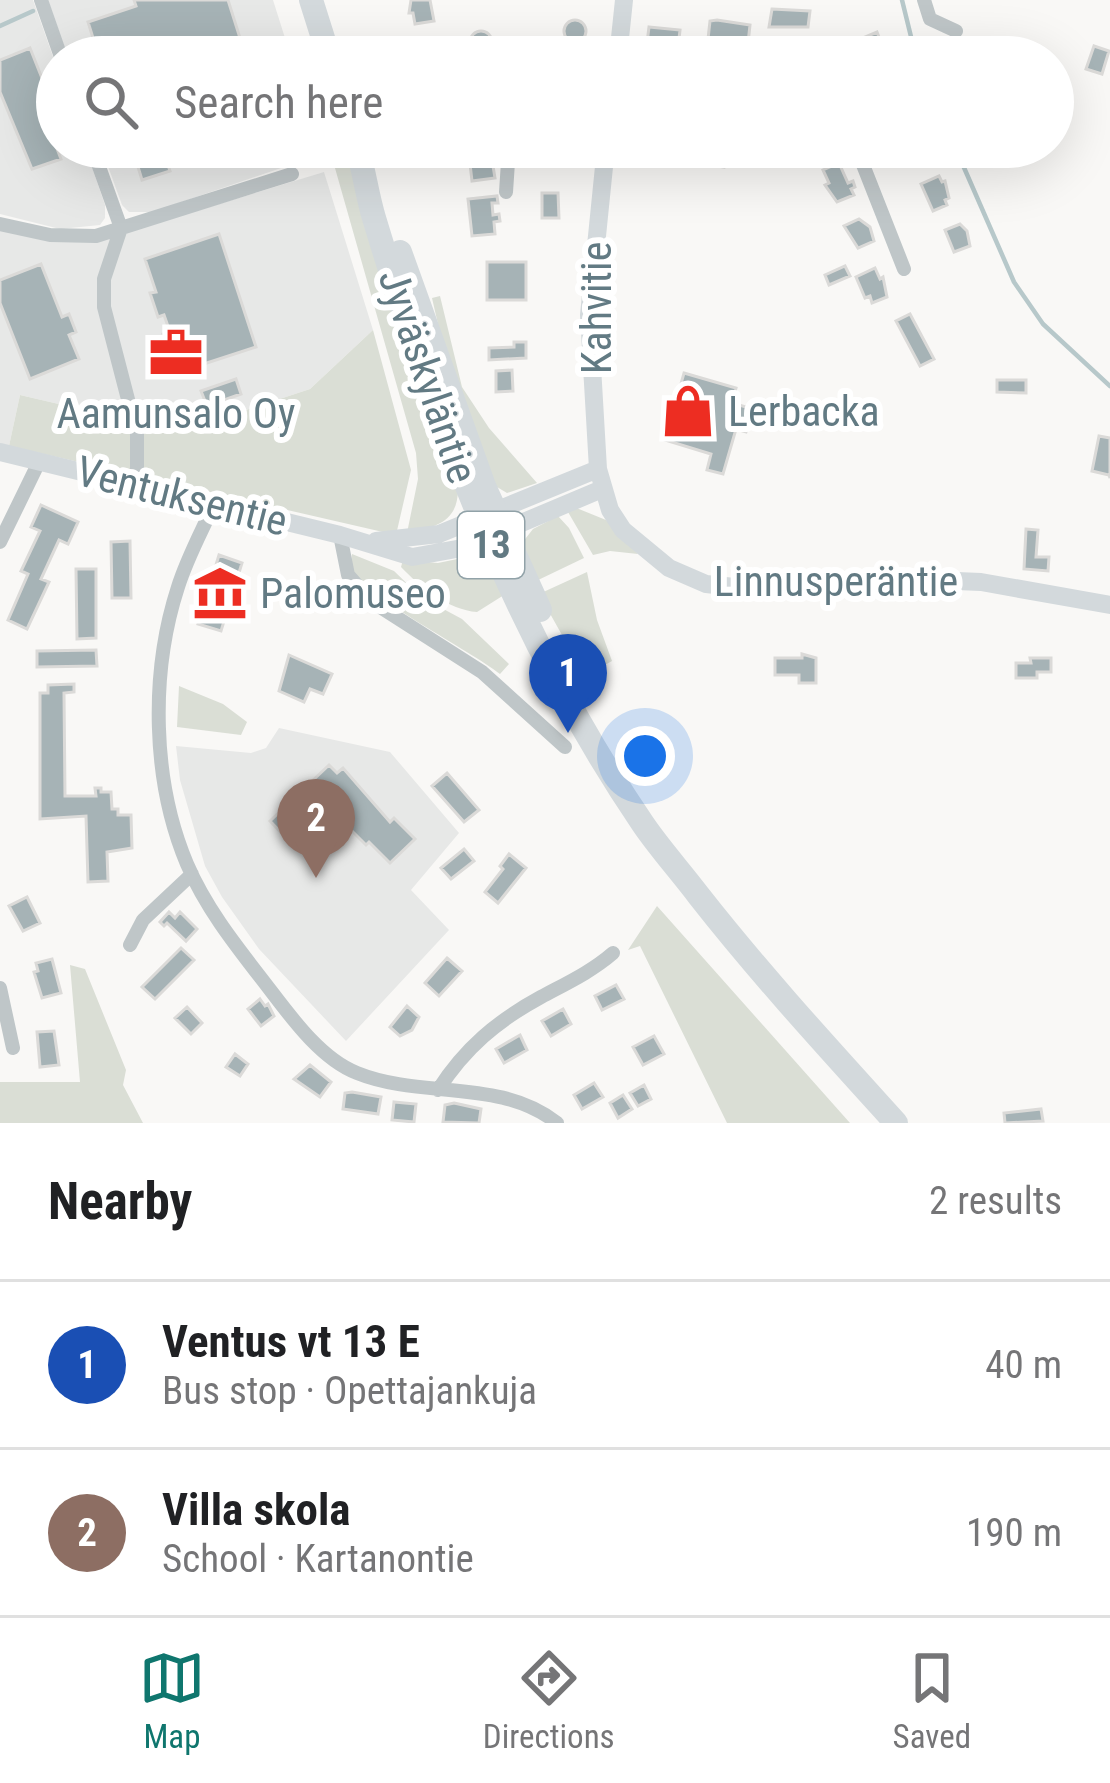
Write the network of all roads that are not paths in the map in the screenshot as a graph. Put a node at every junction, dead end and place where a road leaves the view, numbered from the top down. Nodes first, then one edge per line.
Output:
1 (41, 0) edge
2 (311, 0) edge
3 (624, 0) edge
4 (924, 0) edge
5 (956, 31) dead end
6 (54, 36) edge
7 (322, 36) edge
8 (620, 36) edge
9 (100, 168) edge
10 (362, 168) edge
11 (508, 168) edge
12 (603, 168) edge
13 (864, 168) edge
14 (292, 174) dead end
15 (506, 192) dead end
16 (0, 224) edge
17 (121, 228) junction
18 (904, 269) dead end
19 (0, 452) edge
20 (39, 462) junction
21 (600, 479) junction
22 (137, 485) junction
23 (214, 504) junction
24 (491, 524) junction
25 (340, 535) junction
26 (0, 542) edge
27 (1110, 604) edge
28 (565, 747) dead end
29 (192, 874) junction
30 (130, 945) dead end
31 (613, 952) dead end
32 (0, 988) edge
33 (13, 1048) dead end
34 (438, 1090) junction
35 (557, 1123) edge
36 (896, 1123) edge

1 - 6 street
2 - 7 highway
3 - 8 street
4 - 5 street
9 - 17 street
10 - 24 highway, Jyväskyläntie / 13
11 - 15 street
12 - 21 street, Kahvitie
13 - 18 street
14 - 17 street
16 - 17 street
17 - 22 street
19 - 20 street, Ventuksentie
20 - 22 street, Ventuksentie
20 - 26 street
21 - 24 street
21 - 27 street, Linnusperäntie
22 - 23 street, Ventuksentie
23 - 25 street, Ventuksentie
23 - 29 street
24 - 25 street, Ventuksentie
24 - 36 highway, Jyväskyläntie / 13
25 - 28 street
29 - 30 street
29 - 34 street
31 - 34 street
32 - 33 street
34 - 35 street

